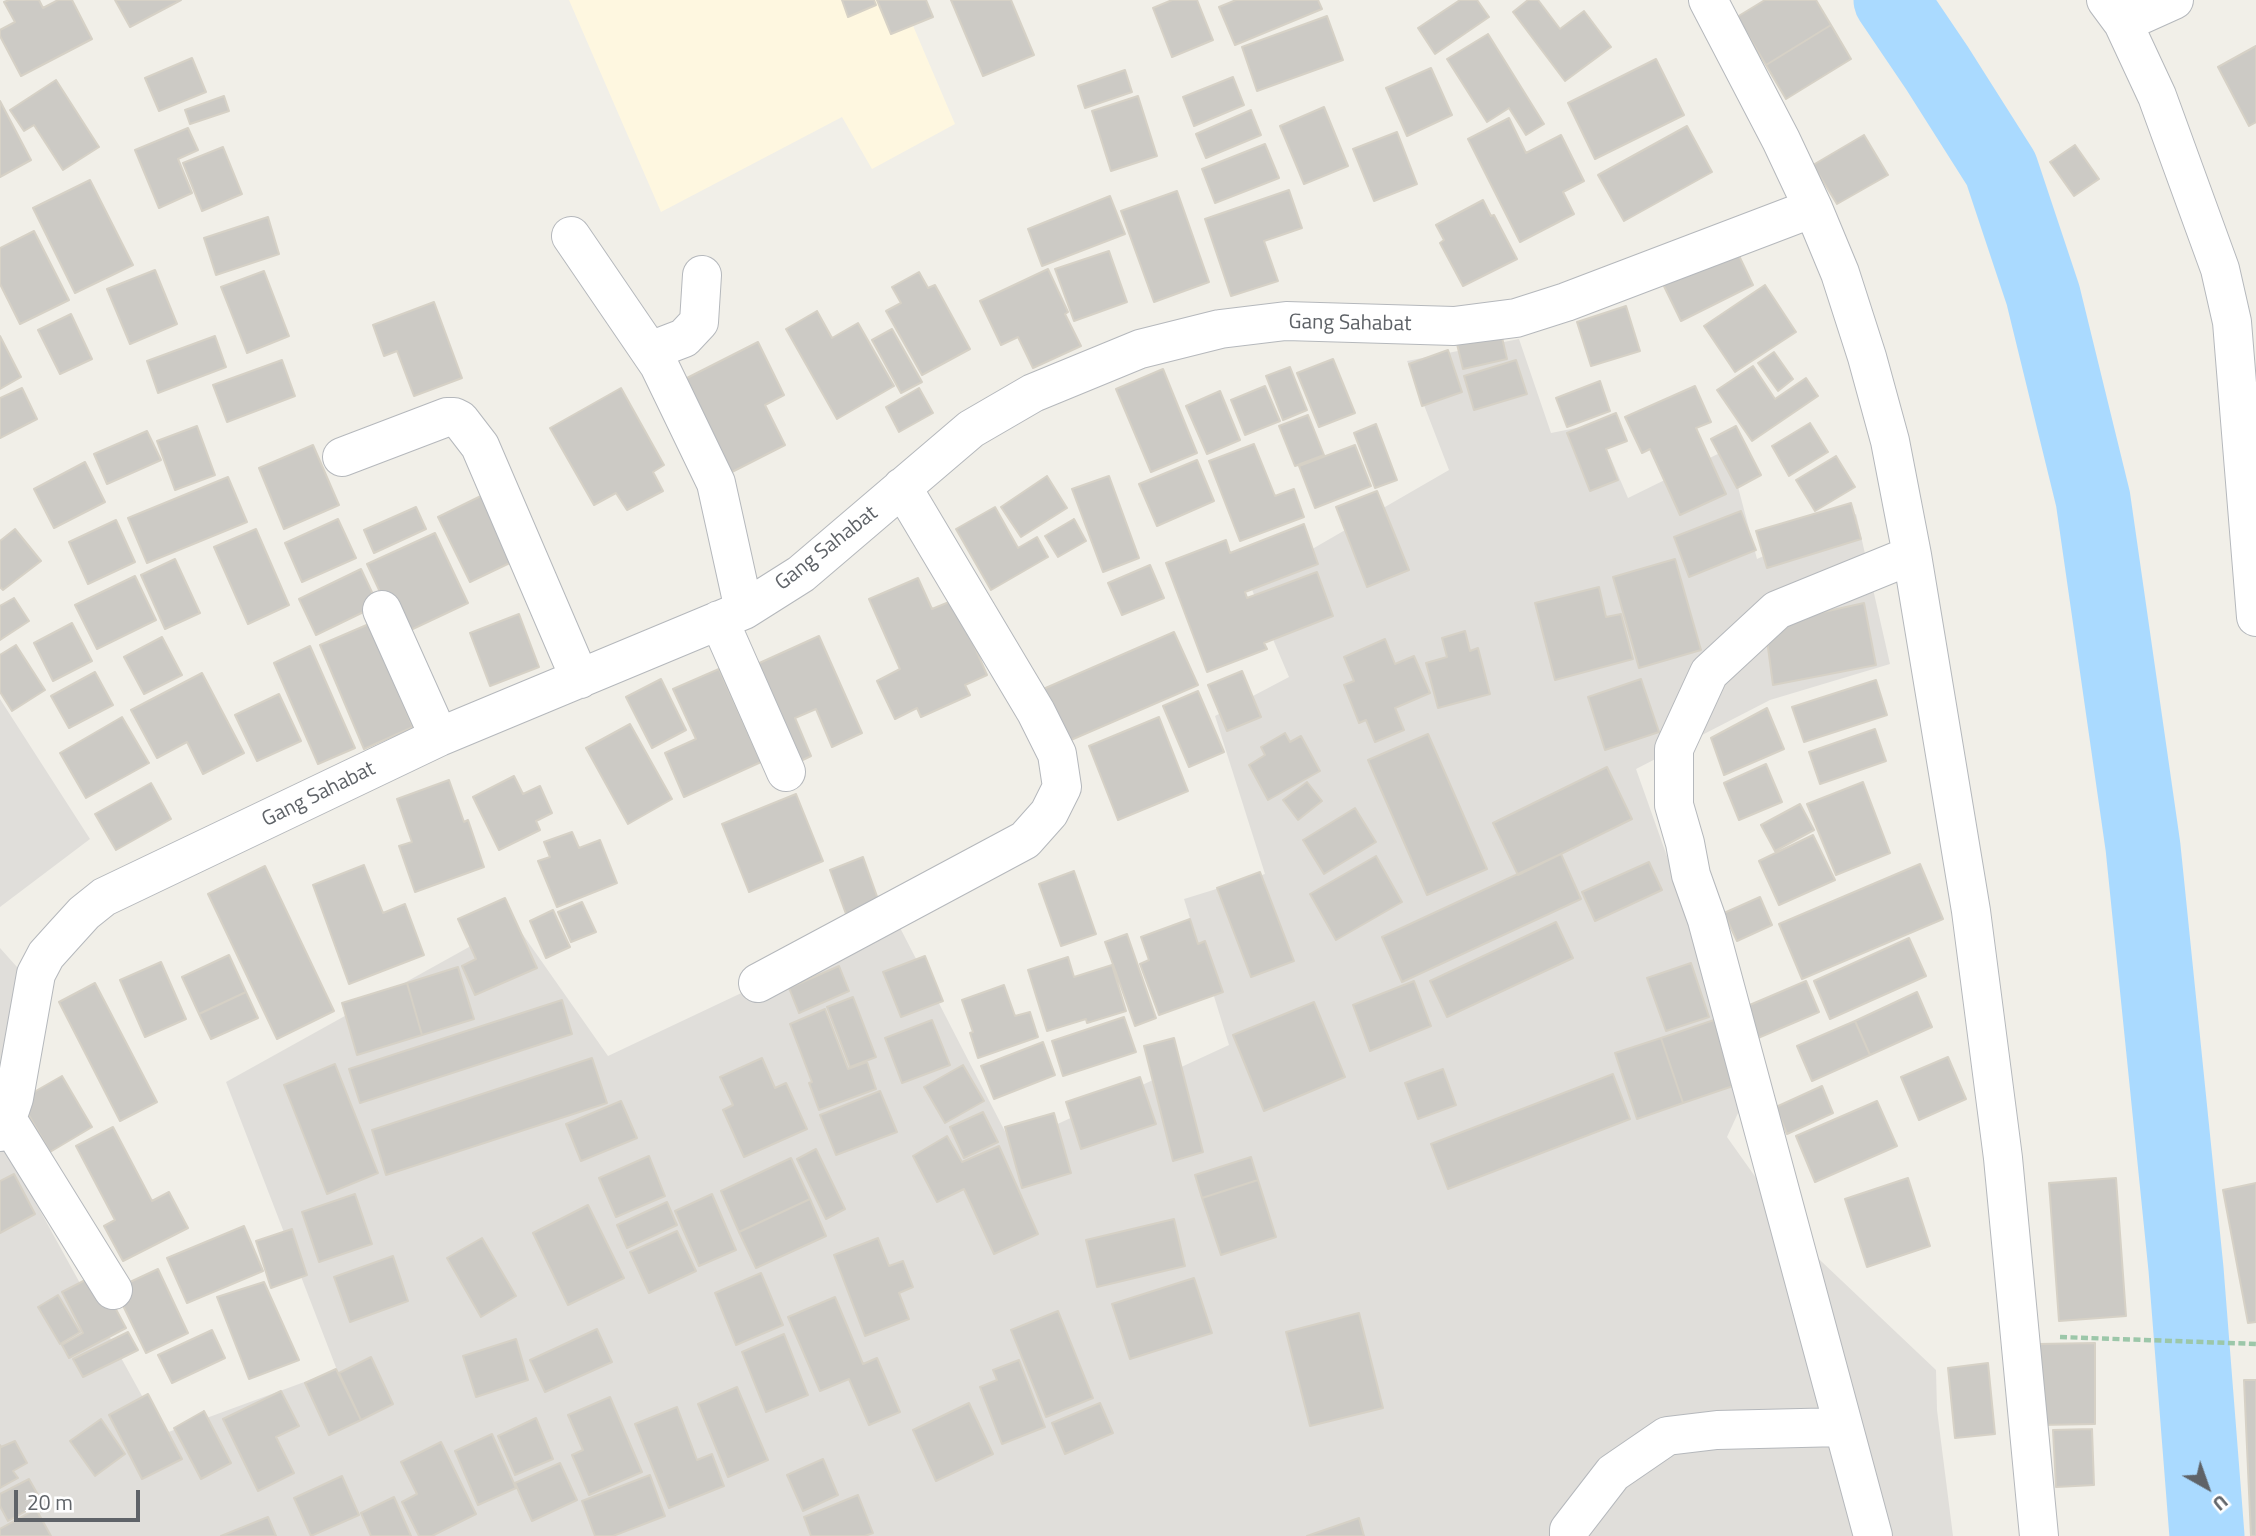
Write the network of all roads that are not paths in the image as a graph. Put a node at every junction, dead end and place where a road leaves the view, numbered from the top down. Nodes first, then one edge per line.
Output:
1 (1708, 0) edge
2 (2174, 0) edge
3 (2114, 12) edge
4 (1813, 208) junction
5 (571, 236) dead end
6 (2220, 269) junction
7 (702, 275) dead end
8 (2256, 289) edge
9 (650, 351) junction
10 (342, 457) dead end
11 (902, 487) junction
12 (1912, 555) junction
13 (383, 610) dead end
14 (732, 615) junction
15 (2256, 617) edge
16 (580, 679) junction
17 (439, 737) junction
18 (786, 772) dead end
19 (758, 983) dead end
20 (4, 1125) edge
21 (113, 1290) dead end
22 (1843, 1427) junction
23 (1569, 1536) edge
24 (1873, 1536) edge
25 (2039, 1536) edge

1 - 4 street
2 - 3 street
3 - 6 street
4 - 11 street, Gang Sahabat
4 - 12 street
5 - 9 street
6 - 8 street
6 - 15 street
7 - 9 street
9 - 14 street
10 - 16 street
11 - 14 street, Gang Sahabat
11 - 19 street
12 - 22 street
12 - 25 street
13 - 17 street
14 - 16 street, Gang Sahabat
14 - 18 street
16 - 17 street, Gang Sahabat
17 - 20 street, Gang Sahabat
20 - 21 street
22 - 23 street
22 - 24 street

